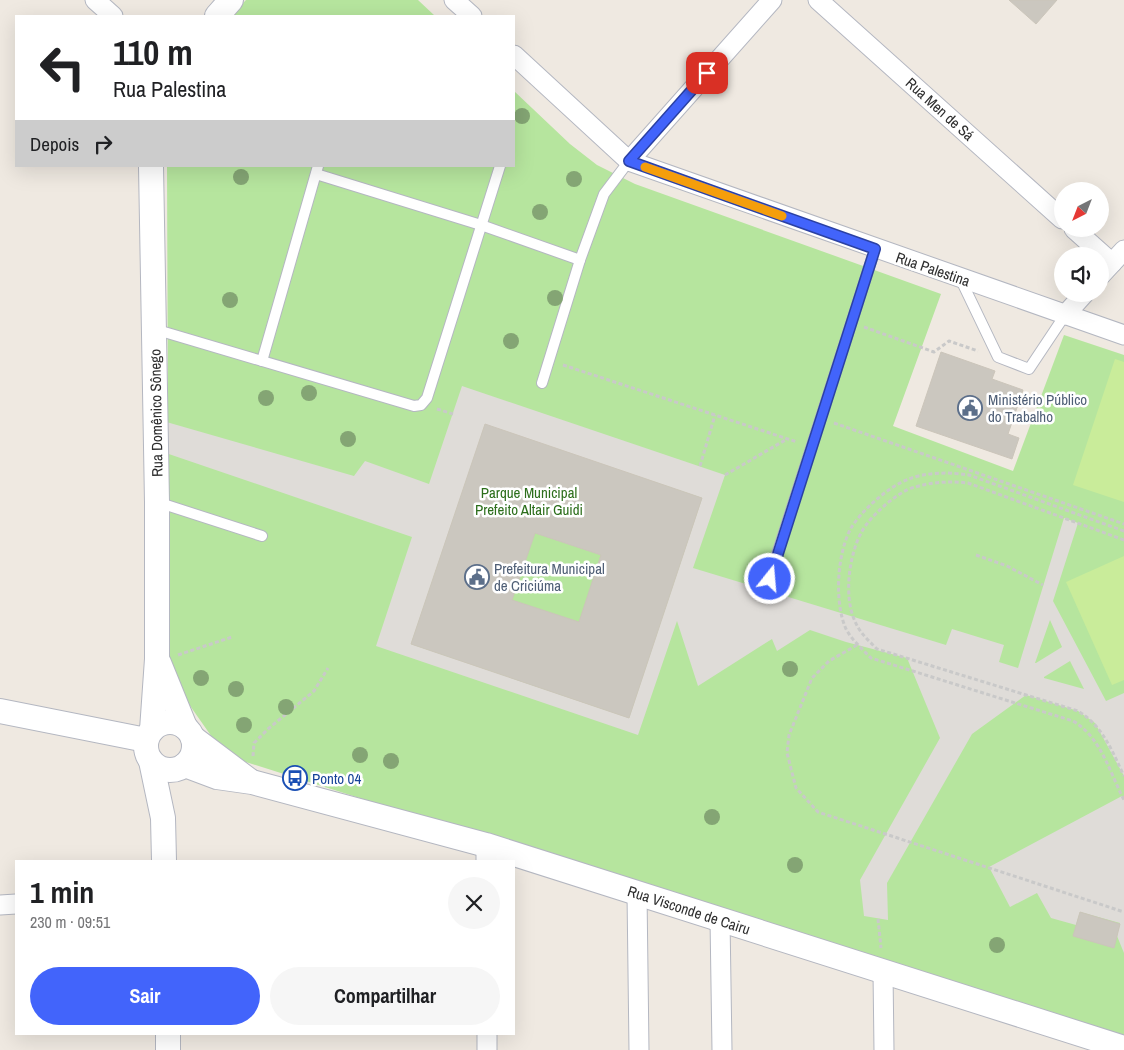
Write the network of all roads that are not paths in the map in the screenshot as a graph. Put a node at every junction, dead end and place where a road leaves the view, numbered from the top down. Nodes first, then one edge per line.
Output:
1 (95, 0) edge
2 (232, 0) edge
3 (454, 0) edge
4 (772, 0) edge
5 (818, 0) edge
6 (112, 15) edge
7 (218, 15) edge
8 (471, 15) edge
9 (515, 56) edge
10 (629, 161) junction
11 (151, 167) edge
12 (500, 167) edge
13 (317, 170) edge
14 (1054, 212) edge
15 (481, 226) junction
16 (1084, 238) edge
17 (875, 249) junction
18 (580, 260) junction
19 (1112, 263) edge
20 (960, 280) junction
21 (1077, 302) edge
22 (1065, 315) junction
23 (154, 329) junction
24 (1124, 335) edge
25 (262, 361) junction
26 (542, 383) dead end
27 (158, 502) junction
28 (262, 536) dead end
29 (770, 579) dead end
30 (158, 659) junction
31 (0, 712) edge
32 (189, 732) junction
33 (150, 744) junction
34 (184, 766) junction
35 (252, 782) junction
36 (163, 818) junction
37 (486, 853) edge
38 (164, 860) edge
39 (512, 860) edge
40 (515, 861) edge
41 (637, 893) junction
42 (15, 904) edge
43 (0, 905) edge
44 (720, 919) junction
45 (883, 972) junction
46 (168, 1035) edge
47 (487, 1035) edge
48 (1115, 1047) edge
49 (168, 1050) edge
50 (487, 1050) edge
51 (639, 1050) edge
52 (722, 1050) edge
53 (884, 1050) edge

1 - 6 street
2 - 7 street
3 - 8 street
4 - 10 street
5 - 14 street, Rua Men de Sá
9 - 10 street
10 - 17 street, Rua Palestina
10 - 18 lane
11 - 23 street, Rua Domênico Sônego
12 - 15 lane
13 - 15 lane
13 - 25 lane
15 - 18 lane
15 - 25 lane
16 - 19 street
17 - 20 street, Rua Palestina
17 - 29 lane
18 - 26 lane
20 - 22 street, Rua Palestina
20 - 22 lane
21 - 22 street
22 - 24 street, Rua Palestina
23 - 25 lane
23 - 27 street, Rua Domênico Sônego
27 - 28 lane
27 - 30 street, Rua Domênico Sônego
30 - 32 street, Rua Domênico Sônego
30 - 33 street, Rua Domênico Sônego
31 - 33 street
32 - 33 street
32 - 34 street
32 - 35 street, Rua Visconde de Cairu
33 - 34 street
33 - 36 street, Rua Domênico Sônego
34 - 35 street, Rua Visconde de Cairu
34 - 36 street, Rua Domênico Sônego
35 - 37 street, Rua Visconde de Cairu
36 - 38 street, Rua Domênico Sônego
37 - 39 street, Rua Visconde de Cairu
40 - 41 street, Rua Visconde de Cairu
41 - 44 street, Rua Visconde de Cairu
41 - 51 street
42 - 43 street
44 - 45 street, Rua Visconde de Cairu
44 - 52 street
45 - 48 street, Rua Visconde de Cairu
45 - 53 street
46 - 49 street
47 - 50 street

